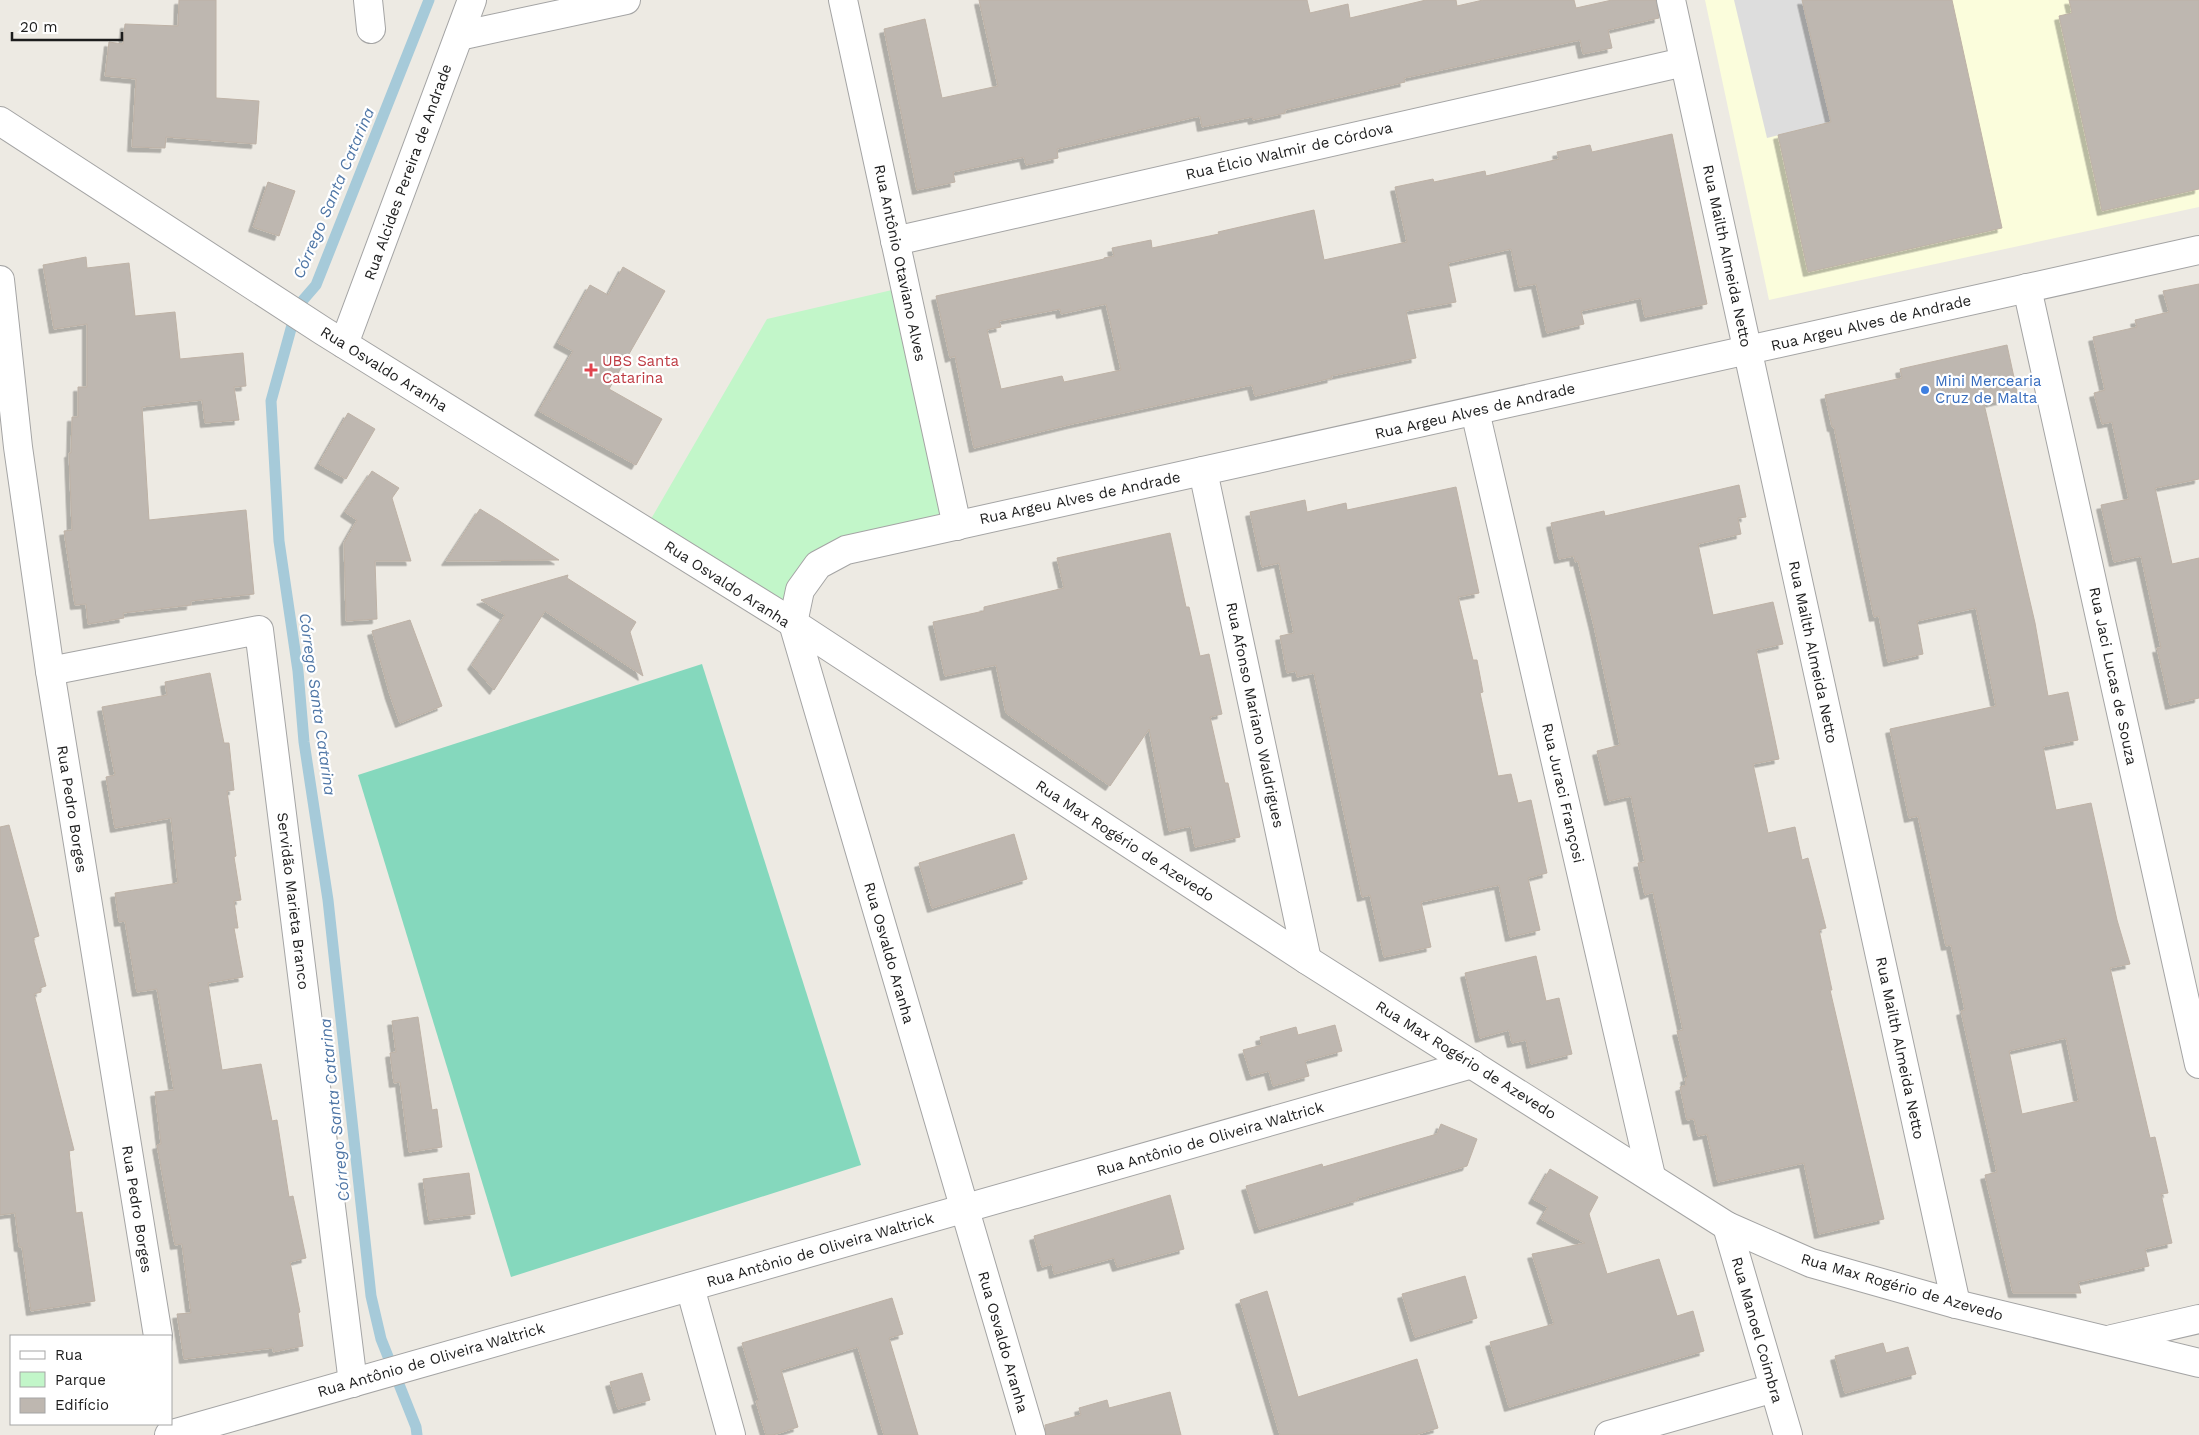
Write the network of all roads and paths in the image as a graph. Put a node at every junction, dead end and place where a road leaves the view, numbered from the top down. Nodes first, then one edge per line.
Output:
1 (368, 0) edge
2 (472, 0) edge
3 (626, 0) edge
4 (843, 0) edge
5 (1671, 0) edge
6 (372, 29) dead end
7 (459, 36) junction
8 (1684, 62) junction
9 (0, 121) edge
10 (895, 241) junction
11 (2199, 250) edge
12 (0, 280) edge
13 (2027, 288) junction
14 (334, 338) junction
15 (1747, 350) junction
16 (1475, 410) junction
17 (9, 446) edge
18 (1203, 471) junction
19 (957, 526) junction
20 (793, 623) junction
21 (50, 671) junction
22 (1307, 960) junction
23 (1472, 1064) junction
24 (2199, 1064) edge
25 (1651, 1176) junction
26 (964, 1209) junction
27 (1727, 1226) junction
28 (690, 1286) junction
29 (1956, 1304) junction
30 (2199, 1319) edge
31 (158, 1335) edge
32 (2106, 1340) junction
33 (2199, 1362) edge
34 (366, 1379) junction
35 (1774, 1388) junction
36 (171, 1430) edge
37 (731, 1435) edge
38 (1030, 1435) edge
39 (1609, 1435) edge
40 (1788, 1435) edge

1 - 6 street
2 - 7 street, Rua Alcides Pereira de Andrade
3 - 7 street
4 - 10 street, Rua Antônio Otaviano Alves
5 - 8 street, Rua Mailth Almeida Netto
7 - 14 street, Rua Alcides Pereira de Andrade
8 - 10 street, Rua Élcio Walmir de Córdova
8 - 15 street, Rua Mailth Almeida Netto
9 - 14 street, Rua Osvaldo Aranha
10 - 19 street, Rua Antônio Otaviano Alves
11 - 13 street, Rua Argeu Alves de Andrade
12 - 17 street, Rua Pedro Borges
13 - 15 street, Rua Argeu Alves de Andrade
13 - 24 street, Rua Jaci Lucas de Souza
14 - 20 street, Rua Osvaldo Aranha
15 - 16 street, Rua Argeu Alves de Andrade
15 - 29 street, Rua Mailth Almeida Netto
16 - 18 street, Rua Argeu Alves de Andrade
16 - 25 street, Rua Juraci Françosi
17 - 21 street, Rua Pedro Borges
18 - 19 street, Rua Argeu Alves de Andrade
18 - 22 street, Rua Afonso Mariano Waldrigues
19 - 20 street, Rua Argeu Alves de Andrade
20 - 22 street, Rua Max Rogério de Azevedo
20 - 26 street, Rua Osvaldo Aranha
21 - 31 street, Rua Pedro Borges
21 - 34 street, Servidão Marieta Branco
22 - 23 street, Rua Max Rogério de Azevedo
23 - 25 street, Rua Max Rogério de Azevedo
23 - 26 street, Rua Antônio de Oliveira Waltrick
25 - 27 street, Rua Max Rogério de Azevedo
26 - 28 street, Rua Antônio de Oliveira Waltrick
26 - 38 street, Rua Osvaldo Aranha
27 - 29 street, Rua Max Rogério de Azevedo
27 - 35 street, Rua Manoel Coimbra
28 - 34 street, Rua Antônio de Oliveira Waltrick
28 - 37 street
29 - 32 street, Rua Max Rogério de Azevedo
30 - 32 street
32 - 33 street, Rua Max Rogério de Azevedo
34 - 36 street, Rua Antônio de Oliveira Waltrick
35 - 39 street
35 - 40 street, Rua Manoel Coimbra

